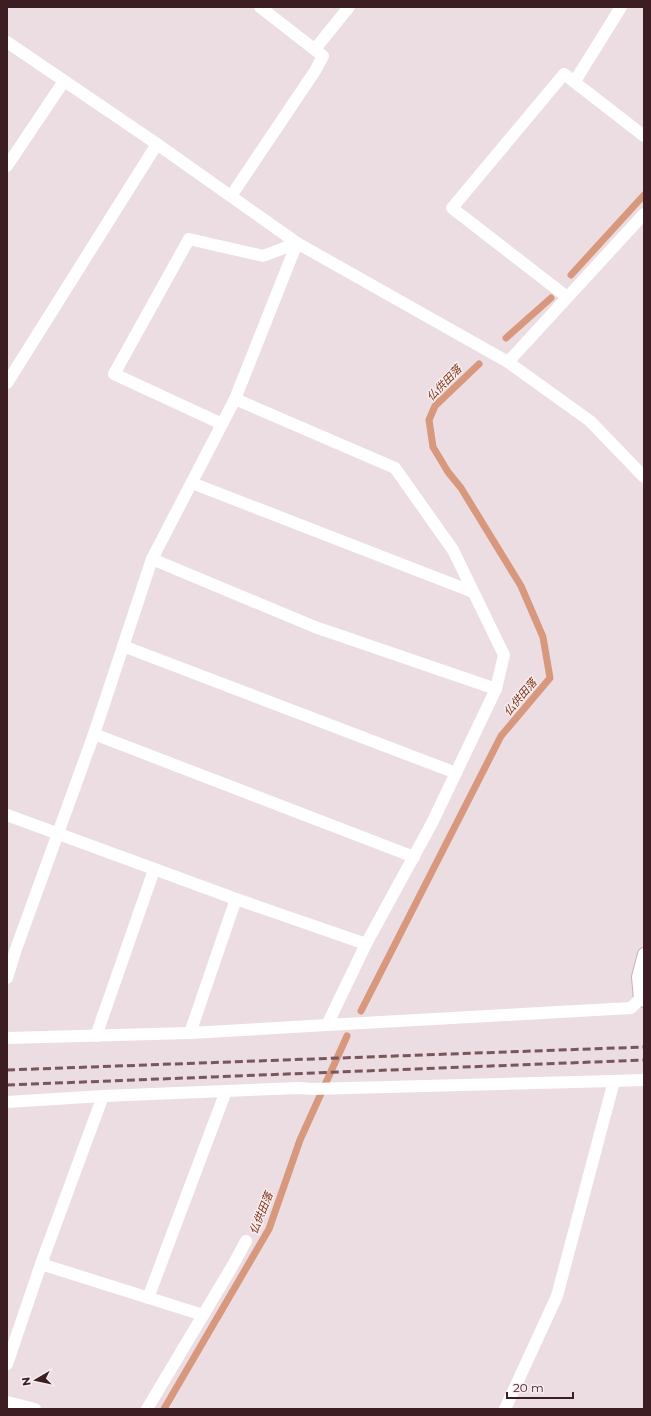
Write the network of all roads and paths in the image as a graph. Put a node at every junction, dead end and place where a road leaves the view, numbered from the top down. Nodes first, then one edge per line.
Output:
1 (260, 7) edge
2 (349, 7) edge
3 (621, 7) edge
4 (7, 42) edge
5 (315, 49) junction
6 (64, 81) junction
7 (575, 81) junction
8 (644, 136) edge
9 (157, 144) junction
10 (7, 166) edge
11 (231, 196) junction
12 (644, 214) edge
13 (297, 243) junction
14 (566, 297) junction
15 (508, 362) junction
16 (7, 383) edge
17 (235, 399) junction
18 (222, 424) junction
19 (644, 477) edge
20 (192, 483) junction
21 (152, 559) junction
22 (473, 592) junction
23 (123, 646) junction
24 (496, 689) junction
25 (94, 734) junction
26 (456, 773) junction
27 (7, 815) edge
28 (58, 834) junction
29 (414, 857) junction
30 (154, 870) junction
31 (236, 899) junction
32 (366, 944) junction
33 (12, 948) edge
34 (644, 954) edge
35 (7, 978) edge
36 (642, 1000) edge
37 (327, 1025) junction
38 (190, 1033) junction
39 (96, 1036) junction
40 (7, 1038) edge
41 (644, 1080) edge
42 (614, 1081) junction
43 (226, 1092) junction
44 (103, 1096) junction
45 (7, 1102) edge
46 (246, 1241) dead end
47 (41, 1264) junction
48 (148, 1298) junction
49 (203, 1315) junction
50 (7, 1364) edge
51 (7, 1402) edge
52 (35, 1409) edge
53 (147, 1409) edge
54 (505, 1409) edge

1 - 5 street
2 - 5 street
3 - 7 street
4 - 6 street
5 - 11 street
6 - 9 street
6 - 10 street
7 - 8 street
7 - 14 street
9 - 11 street
9 - 16 street
11 - 13 street
12 - 14 street
13 - 15 street
13 - 17 street
13 - 18 street
14 - 15 street
15 - 19 street
17 - 18 street
17 - 22 street
18 - 20 street
20 - 21 street
20 - 22 street
21 - 23 street
21 - 24 street
22 - 24 street
23 - 25 street
23 - 26 street
24 - 26 street
25 - 28 street
25 - 29 street
26 - 29 street
27 - 28 street
28 - 30 street
28 - 33 street
29 - 32 street
30 - 31 street
30 - 39 street
31 - 32 street
31 - 38 street
32 - 37 street
33 - 35 street
34 - 36 street
36 - 37 street
37 - 38 street
38 - 39 street
39 - 40 street
41 - 42 street
42 - 43 street
42 - 54 street
43 - 44 street
43 - 48 street
44 - 45 street
44 - 47 street
46 - 49 street
47 - 48 street
47 - 50 street
48 - 49 street
49 - 53 street
51 - 52 street

